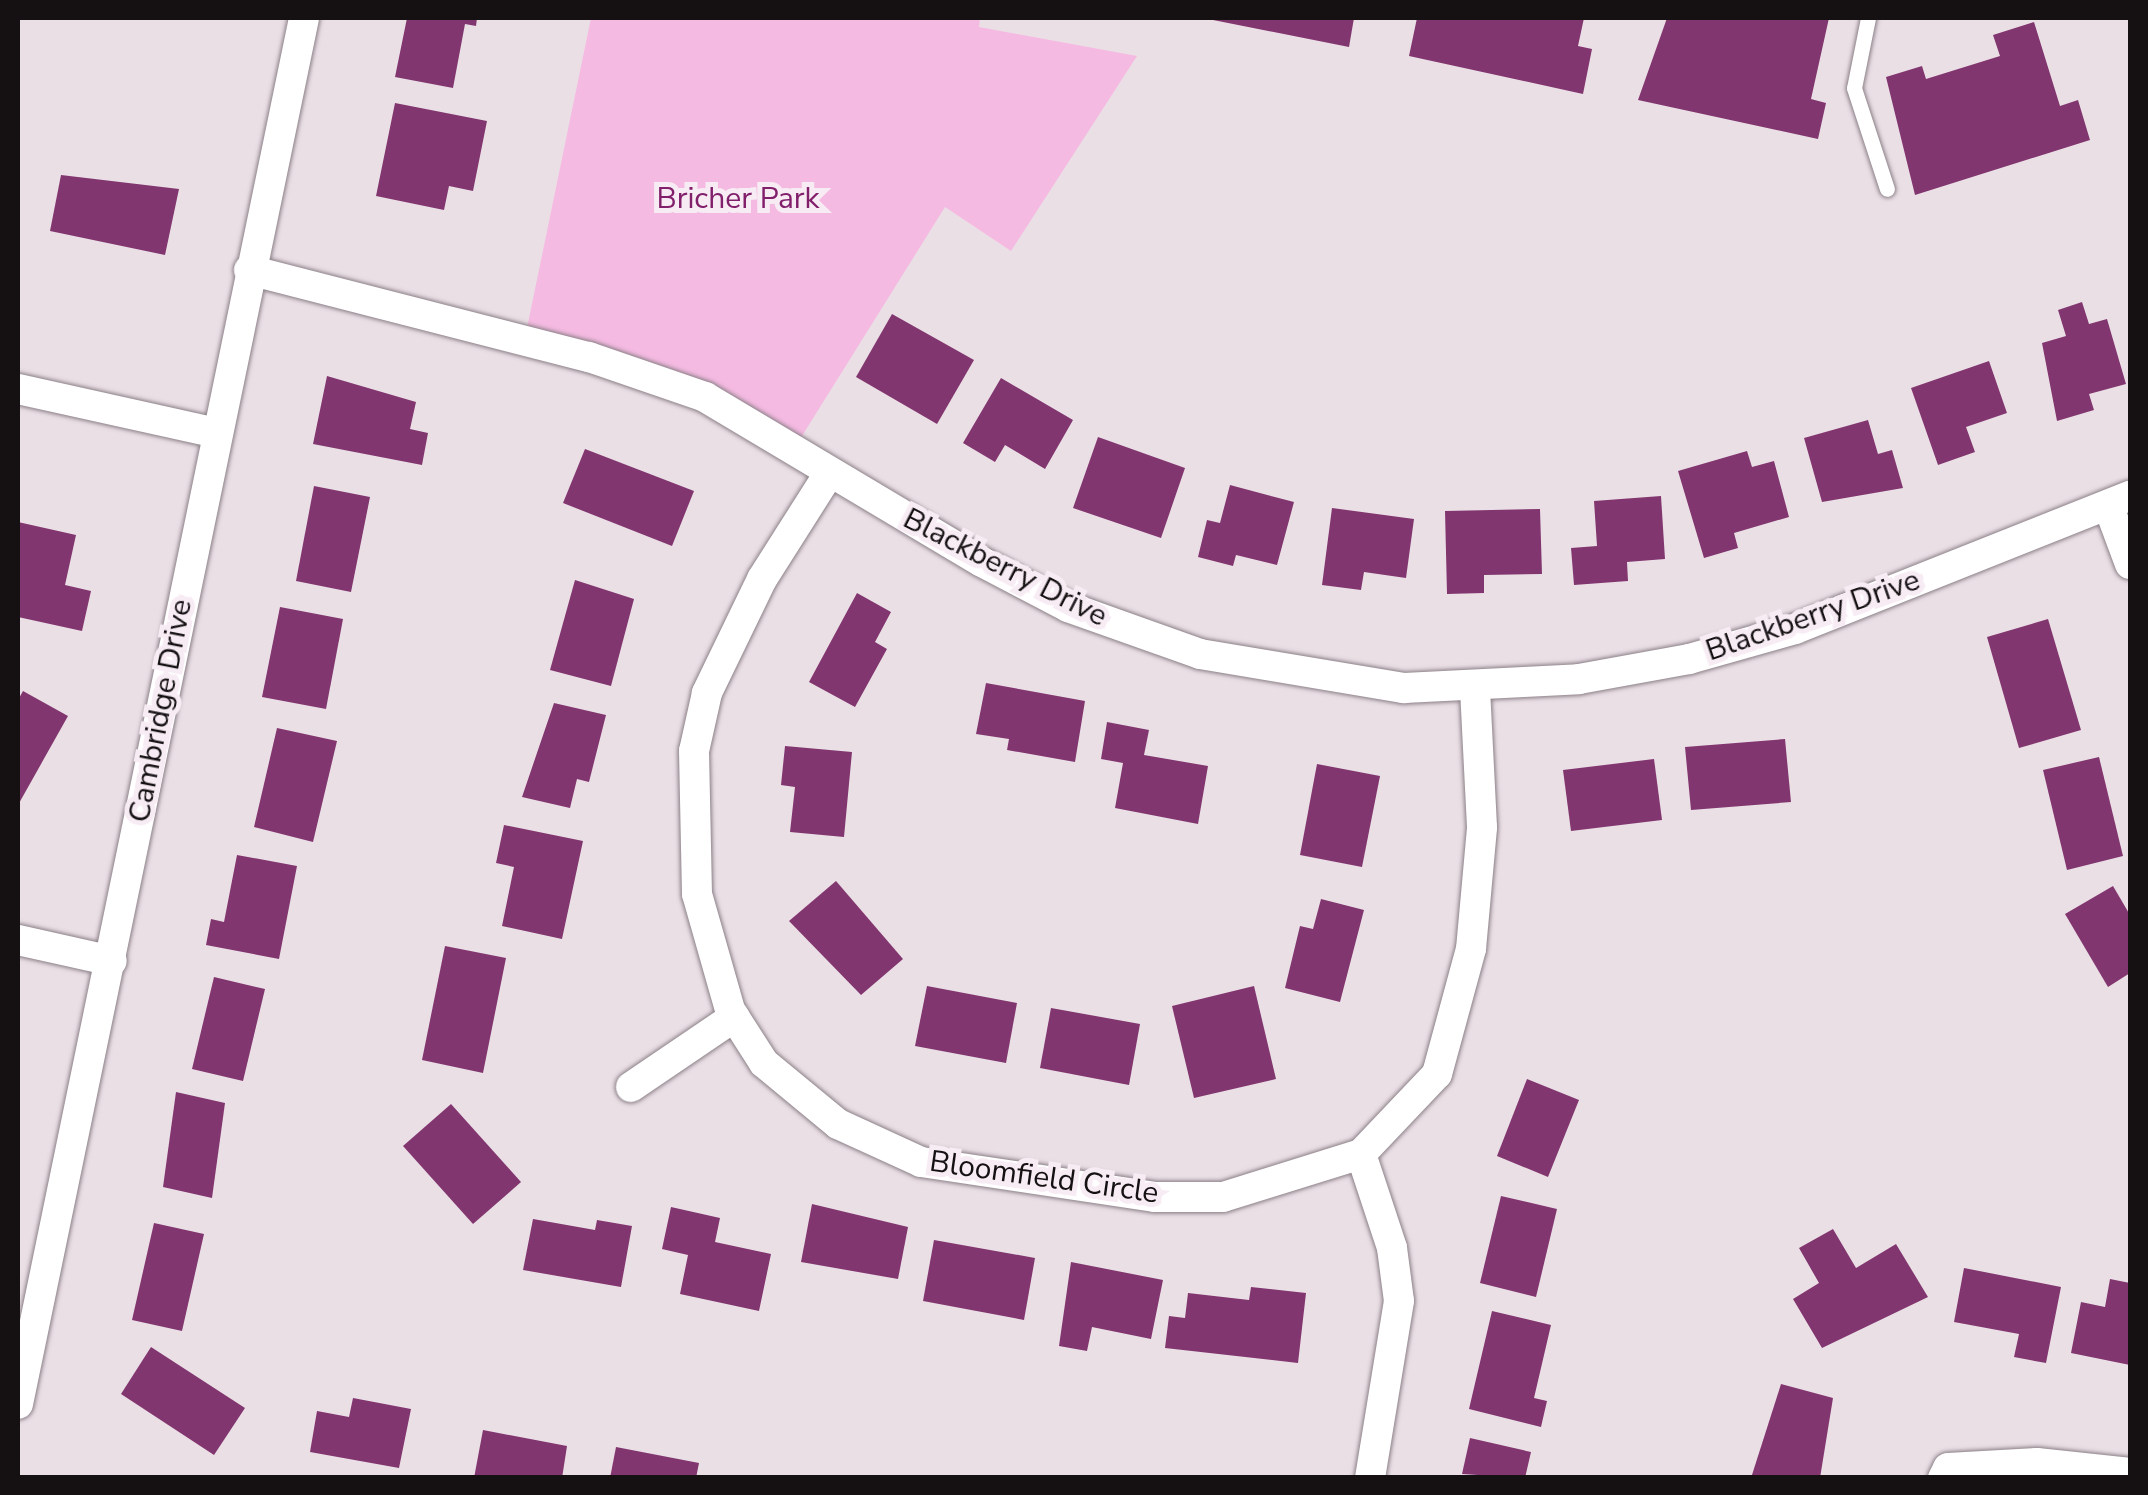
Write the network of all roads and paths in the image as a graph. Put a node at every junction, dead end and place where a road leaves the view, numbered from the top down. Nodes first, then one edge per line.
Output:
1 (304, 18) edge
2 (1868, 18) edge
3 (1887, 189) dead end
4 (248, 270) junction
5 (18, 389) edge
6 (216, 434) junction
7 (828, 475) junction
8 (2119, 500) edge
9 (2130, 564) edge
10 (1475, 687) junction
11 (18, 940) edge
12 (112, 961) junction
13 (734, 1017) junction
14 (631, 1087) dead end
15 (1362, 1154) junction
16 (18, 1404) edge
17 (2130, 1473) edge
18 (1370, 1478) edge
19 (1943, 1478) edge

1 - 4 street, Cambridge Drive
2 - 3 lane
4 - 6 street, Cambridge Drive
4 - 7 street, Blackberry Drive
5 - 6 street
6 - 12 street, Cambridge Drive
7 - 10 street, Blackberry Drive
7 - 13 street, Bloomfield Circle
8 - 9 street
8 - 10 street, Blackberry Drive
10 - 15 street, Bloomfield Circle
11 - 12 street
12 - 16 street, Cambridge Drive
13 - 14 street
13 - 15 street, Bloomfield Circle
15 - 18 street
17 - 19 street

